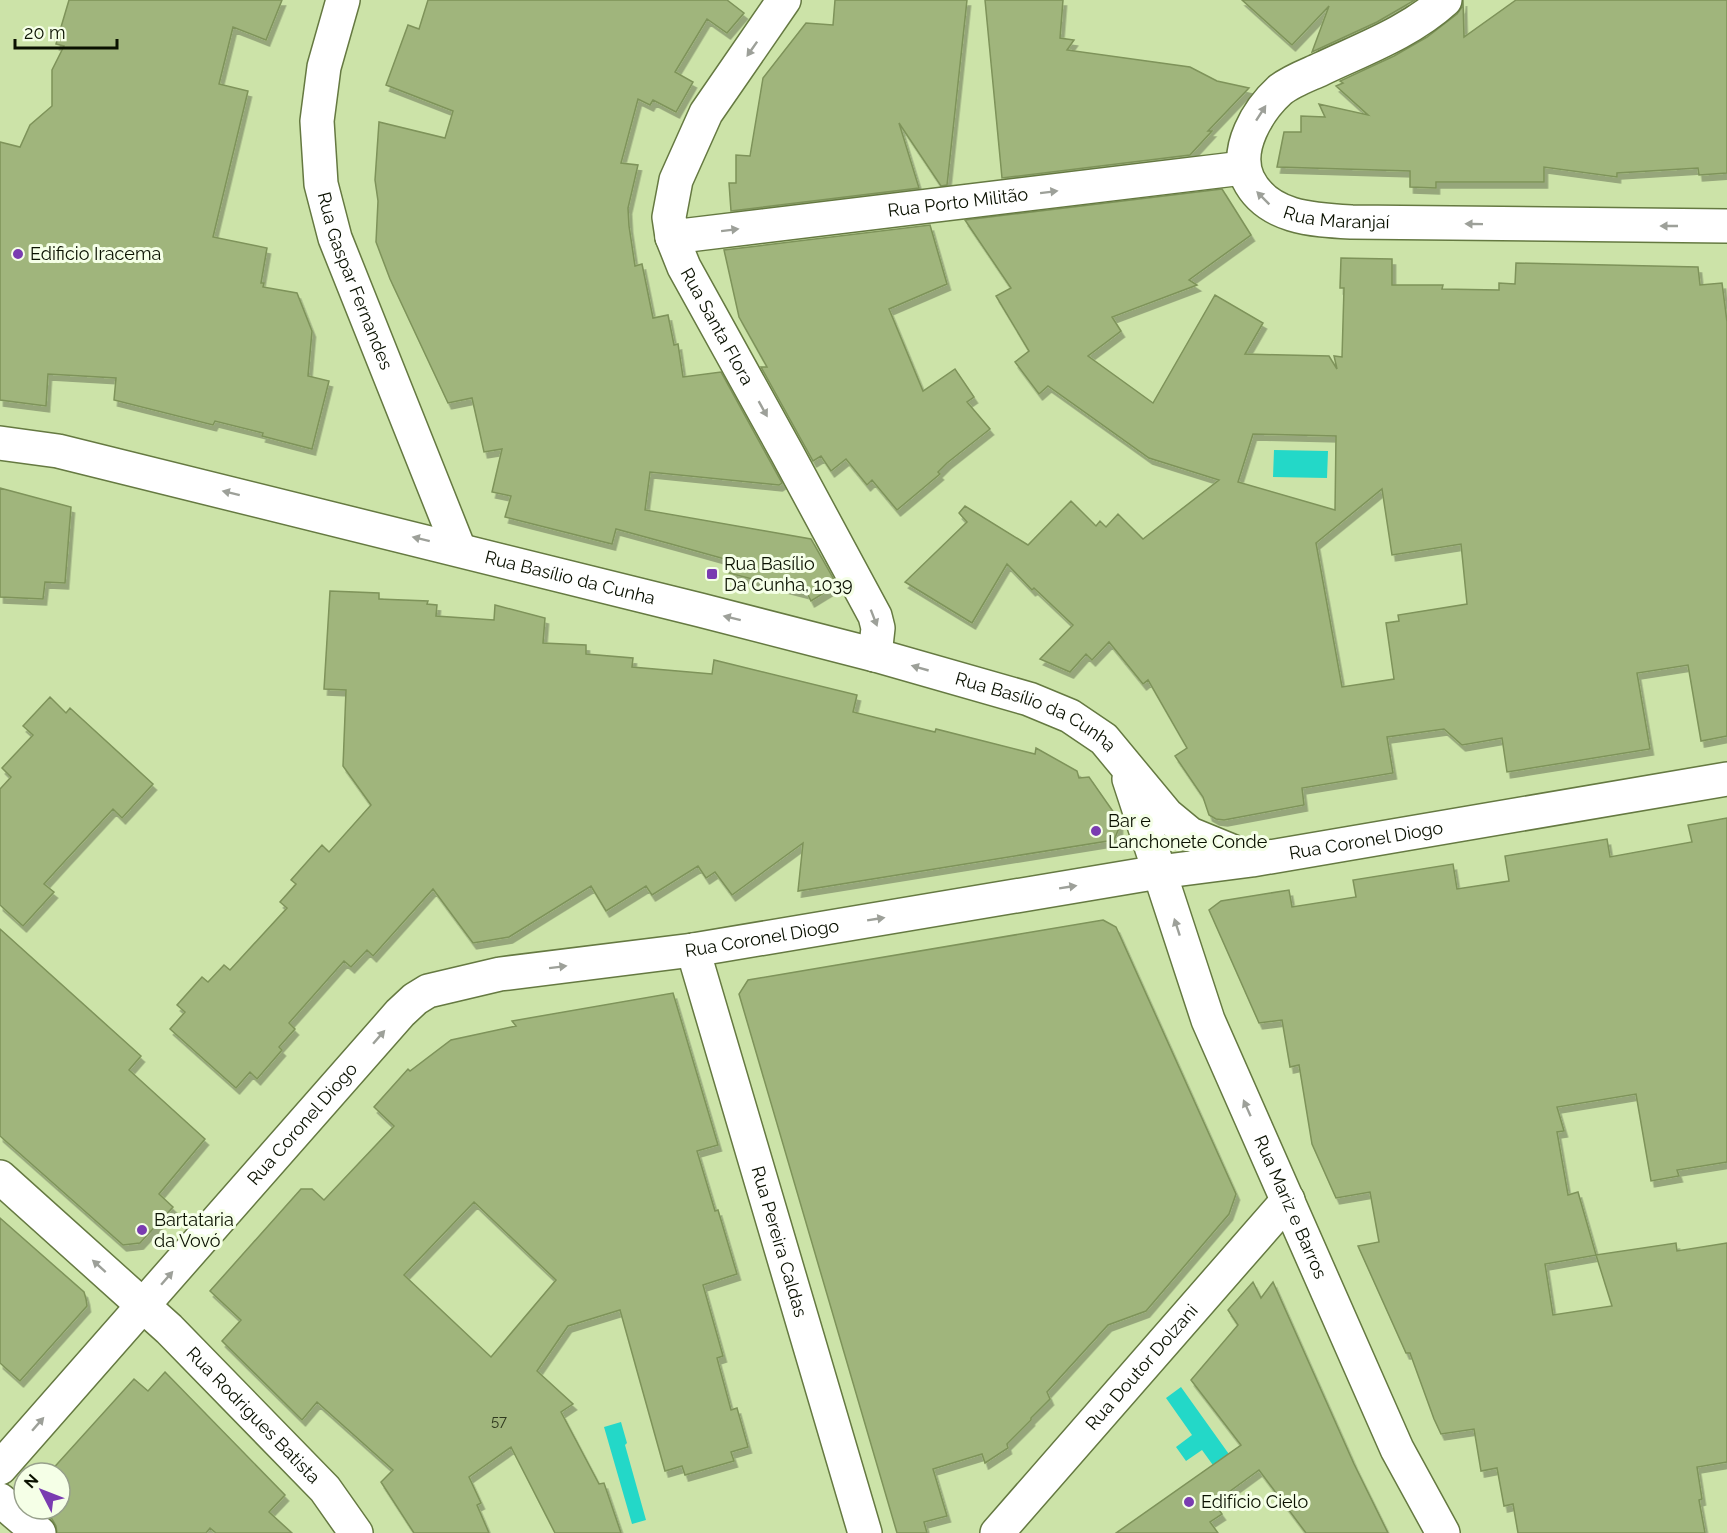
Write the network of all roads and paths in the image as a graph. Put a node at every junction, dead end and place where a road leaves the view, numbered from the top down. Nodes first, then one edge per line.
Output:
1 (343, 0) edge
2 (784, 0) edge
3 (1445, 0) edge
4 (1243, 168) junction
5 (1727, 226) edge
6 (672, 237) junction
7 (0, 443) edge
8 (459, 549) junction
9 (875, 655) junction
10 (1123, 760) junction
11 (1727, 779) edge
12 (1252, 860) junction
13 (1159, 872) junction
14 (693, 950) junction
15 (0, 1177) edge
16 (1288, 1200) junction
17 (143, 1305) junction
18 (0, 1468) edge
19 (0, 1500) edge
20 (39, 1533) edge
21 (356, 1533) edge
22 (865, 1533) edge
23 (997, 1533) edge
24 (1443, 1533) edge

1 - 8 street, Rua Gaspar Fernandes
2 -> 6 street, Rua Santa Flora
4 -> 3 street
5 -> 4 street, Rua Maranjaí
6 -> 4 street, Rua Porto Militão
6 -> 9 street, Rua Santa Flora
8 -> 7 street, Rua Basílio da Cunha
9 -> 8 street, Rua Basílio da Cunha
10 -> 9 street, Rua Basílio da Cunha
10 - 12 street, Rua Basílio da Cunha
10 - 13 street, Rua Basílio da Cunha
11 - 12 street, Rua Coronel Diogo
12 - 13 street, Rua Coronel Diogo
14 -> 13 street, Rua Coronel Diogo
16 -> 13 street, Rua Mariz e Barros
17 -> 14 street, Rua Coronel Diogo
14 - 22 street, Rua Pereira Caldas
17 -> 15 street, Rua Rodrigues Batista
16 - 23 street, Rua Doutor Dolzani
16 - 24 street, Rua Mariz e Barros
18 -> 17 street, Rua Coronel Diogo
17 - 21 street, Rua Rodrigues Batista
19 - 20 street

